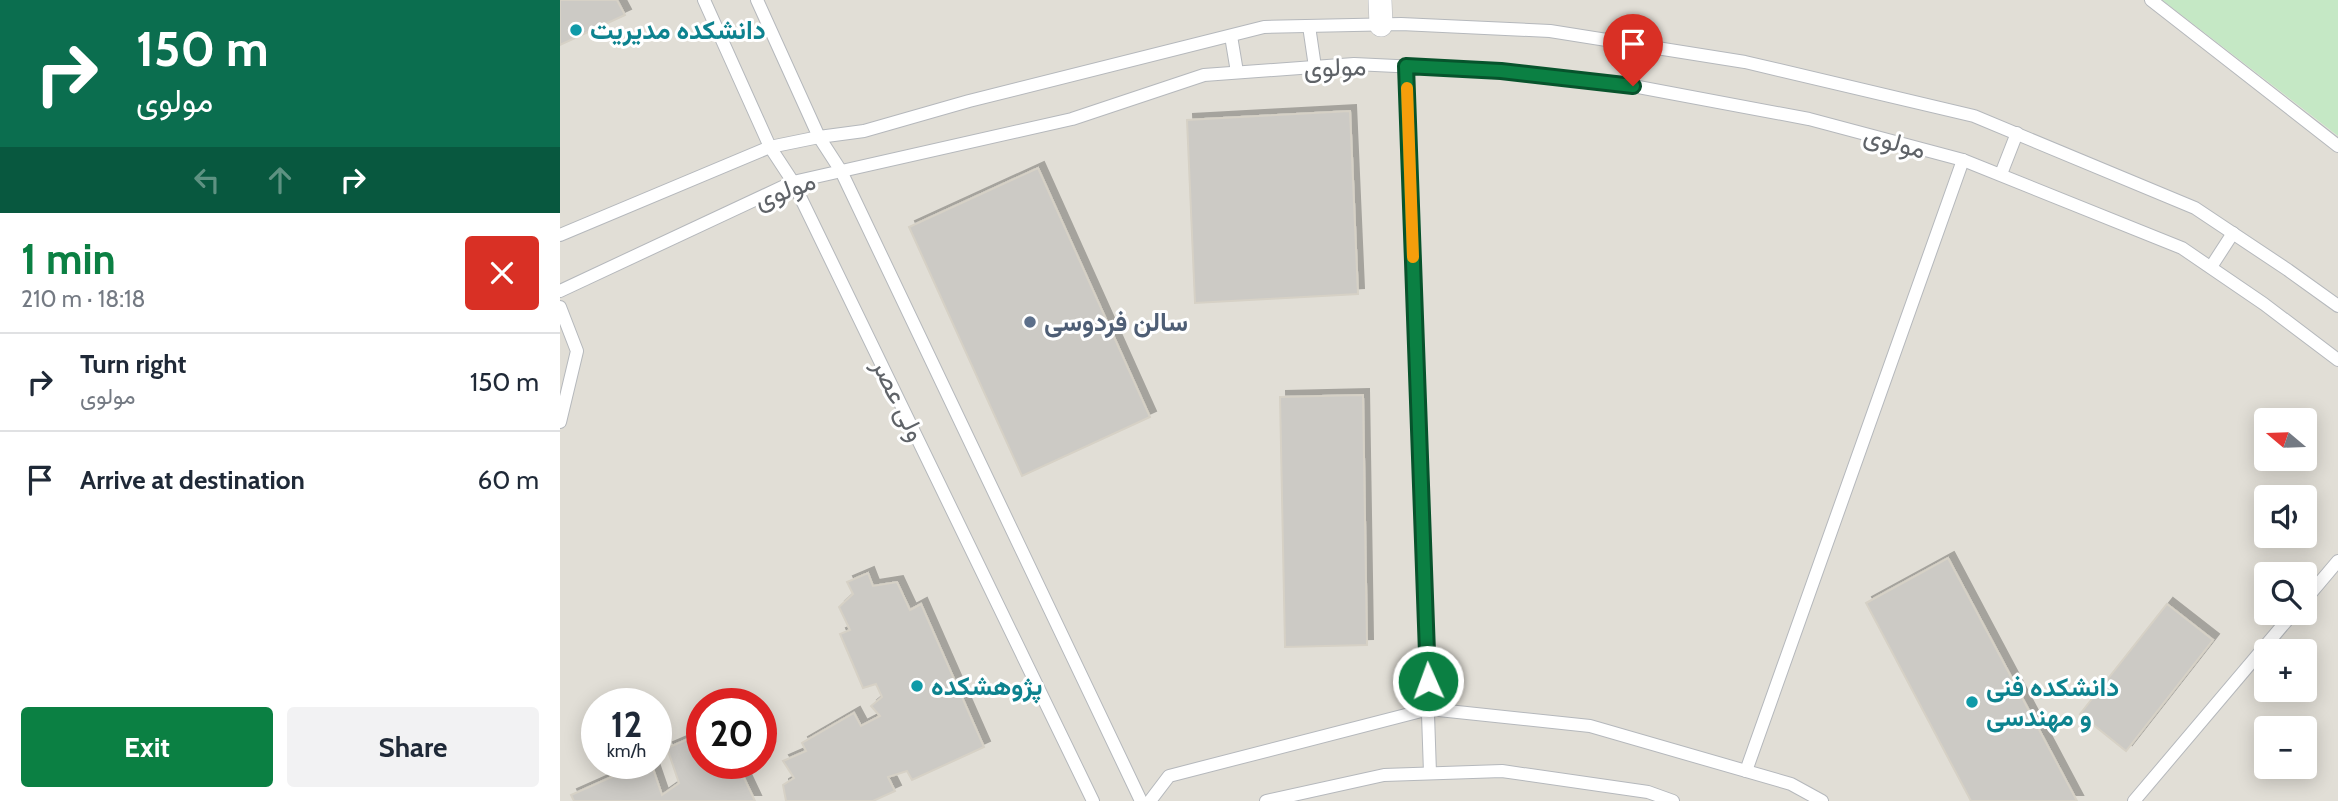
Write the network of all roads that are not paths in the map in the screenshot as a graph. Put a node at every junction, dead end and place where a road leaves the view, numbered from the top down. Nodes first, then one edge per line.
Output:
1 (704, 0) edge
2 (757, 0) edge
3 (1380, 0) edge
4 (2151, 0) edge
5 (1381, 25) junction
6 (1309, 26) junction
7 (1231, 36) junction
8 (1315, 66) junction
9 (1406, 66) junction
10 (1237, 72) junction
11 (2017, 134) junction
12 (819, 137) junction
13 (2338, 146) edge
14 (770, 147) junction
15 (1963, 159) junction
16 (841, 171) junction
17 (2001, 174) junction
18 (793, 181) junction
19 (2233, 233) junction
20 (560, 235) edge
21 (2211, 267) junction
22 (560, 291) edge
23 (2338, 306) edge
24 (560, 307) edge
25 (2338, 360) edge
26 (560, 422) edge
27 (2338, 561) edge
28 (2317, 586) edge
29 (2283, 625) edge
30 (1429, 709) junction
31 (1746, 771) junction
32 (1430, 773) junction
33 (1093, 801) edge
34 (1141, 801) edge
35 (1150, 801) edge
36 (1266, 801) edge
37 (1672, 801) edge
38 (1822, 801) edge
39 (2134, 801) edge

1 - 14 lane, ولی عصر
2 - 12 lane, ولی عصر
3 - 5 street
4 - 13 lane
5 - 6 lane, مولوی
5 - 11 lane, مولوی
6 - 7 lane, مولوی
6 - 8 lane
7 - 10 lane
7 - 12 lane, مولوی
8 - 9 lane, مولوی
8 - 10 lane, مولوی
9 - 15 lane, مولوی
9 - 30 lane
10 - 16 lane, مولوی
11 - 17 lane
11 - 19 lane, مولوی
12 - 14 lane, مولوی
12 - 16 lane, ولی عصر
14 - 18 lane, ولی عصر
14 - 20 lane, مولوی
15 - 17 lane, مولوی
15 - 31 lane
16 - 18 lane, مولوی
16 - 34 lane, ولی عصر
17 - 21 lane, مولوی
18 - 22 lane, مولوی
18 - 33 lane, ولی عصر
19 - 21 lane
19 - 23 lane, مولوی
21 - 25 lane, مولوی
24 - 26 lane
27 - 28 lane
29 - 39 lane
30 - 31 lane
30 - 32 lane
30 - 35 lane
31 - 38 lane
32 - 36 lane
32 - 37 lane

